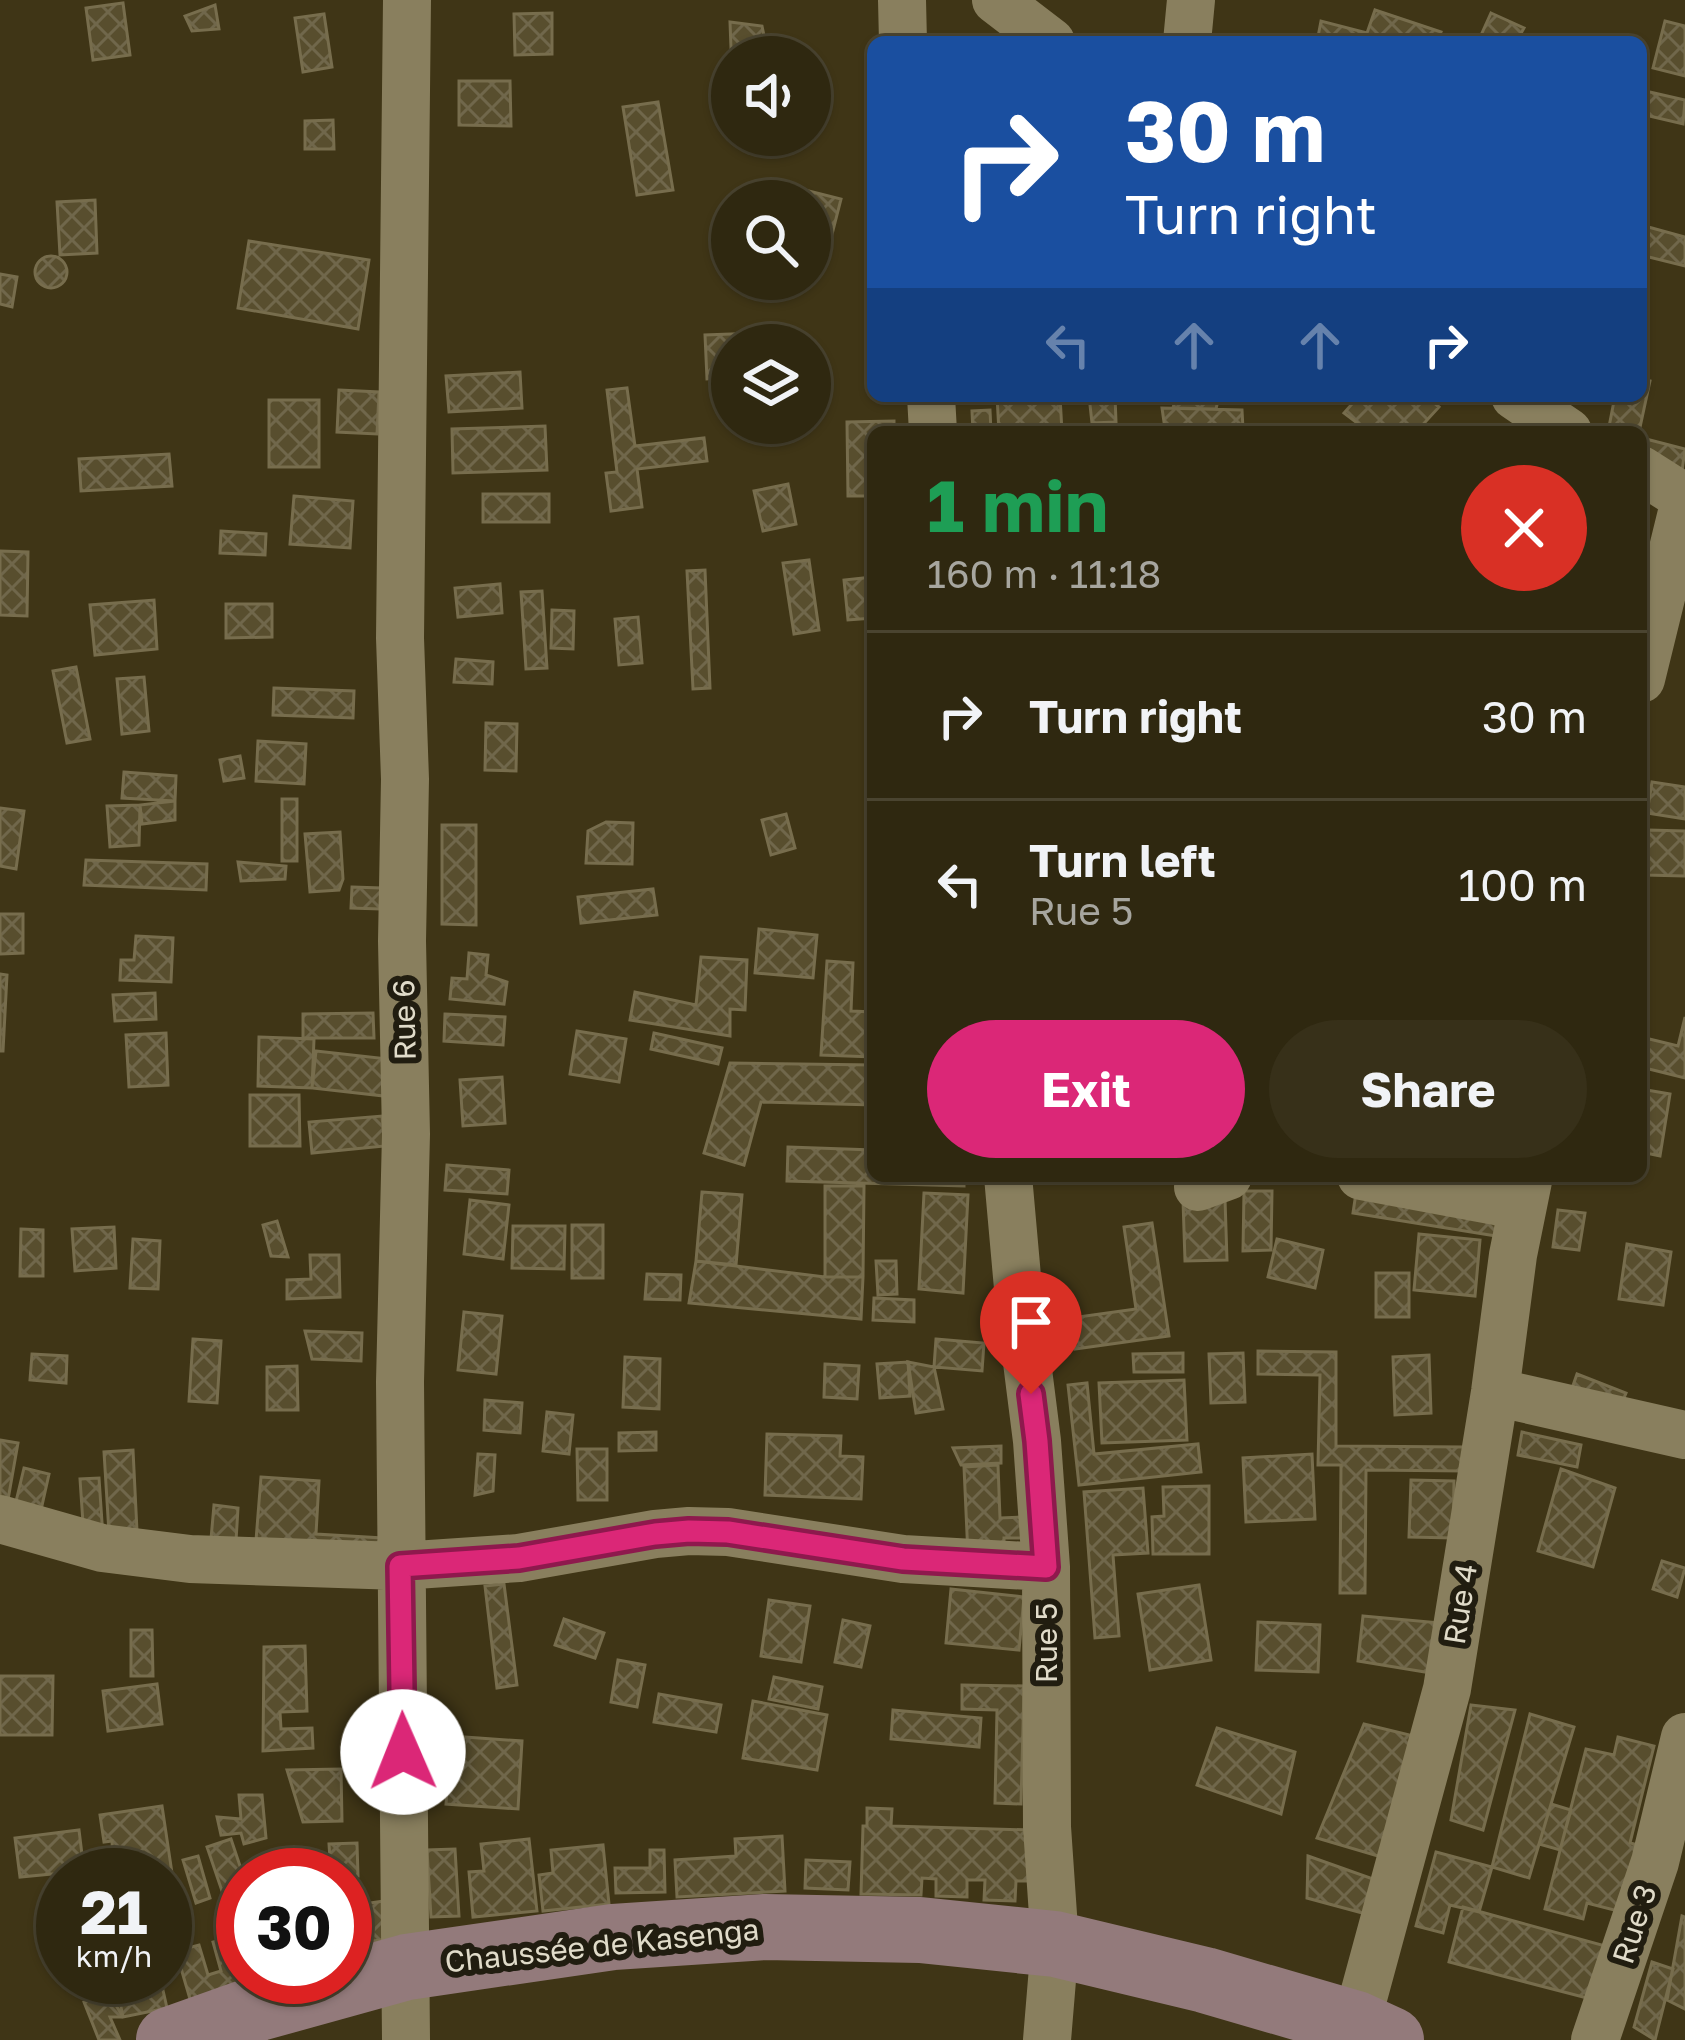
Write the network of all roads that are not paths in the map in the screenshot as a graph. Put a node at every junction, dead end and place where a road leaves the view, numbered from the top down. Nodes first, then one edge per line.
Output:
1 (407, 0) edge
2 (902, 0) edge
3 (996, 0) edge
4 (1191, 0) edge
5 (903, 36) edge
6 (1044, 36) edge
7 (1187, 36) edge
8 (1524, 402) edge
9 (1559, 426) edge
10 (1647, 474) edge
11 (1685, 499) edge
12 (1647, 655) edge
13 (1008, 1182) edge
14 (1427, 1182) edge
15 (1525, 1191) edge
16 (1496, 1392) junction
17 (1685, 1435) edge
18 (0, 1519) edge
19 (400, 1566) junction
20 (1046, 1567) junction
21 (1685, 1737) edge
22 (1670, 1870) edge
23 (1055, 1944) junction
24 (406, 1967) junction
25 (1374, 2032) edge
26 (169, 2040) edge
27 (406, 2040) edge
28 (1048, 2040) edge
29 (1595, 2040) edge

1 - 19 street, Rue 6
2 - 5 street
3 - 6 street
4 - 7 street
8 - 9 street
10 - 11 street
11 - 12 street
13 - 20 street, Rue 5
14 - 15 street
15 - 16 street, Rue 4
16 - 17 street
16 - 25 street, Rue 4
18 - 19 street
19 - 20 street
19 - 24 street, Rue 6
20 - 23 street, Rue 5
21 - 22 street, Rue 3
22 - 29 street, Rue 3
23 - 24 main road, Chaussée de Kasenga
23 - 25 main road, Chaussée de Kasenga
23 - 28 street, Rue 5
24 - 26 main road, Chaussée de Kasenga
24 - 27 street, Rue 6

